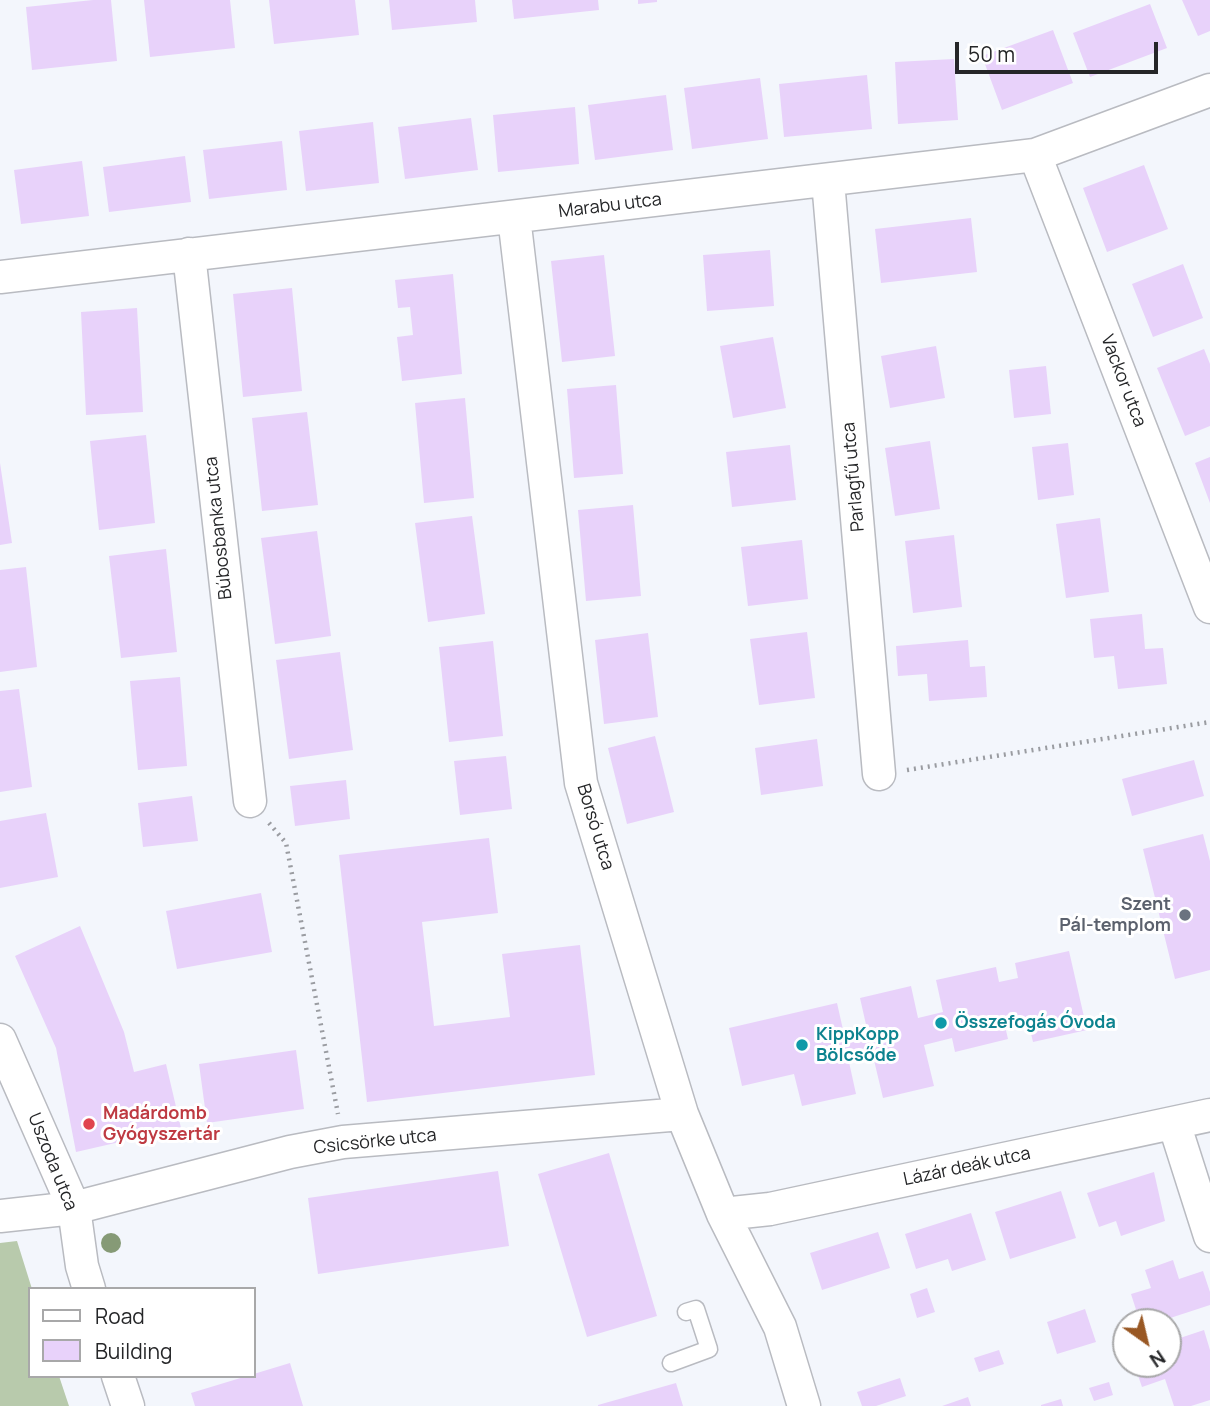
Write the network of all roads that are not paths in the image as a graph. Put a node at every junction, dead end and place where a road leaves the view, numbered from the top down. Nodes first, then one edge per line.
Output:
1 (1210, 90) edge
2 (1035, 155) junction
3 (828, 181) junction
4 (514, 217) junction
5 (189, 254) junction
6 (0, 277) edge
7 (1210, 607) edge
8 (880, 774) road end
9 (250, 801) road end
10 (0, 1040) edge
11 (682, 1114) junction
12 (1210, 1115) edge
13 (1174, 1123) junction
14 (74, 1208) junction
15 (723, 1214) junction
16 (0, 1216) edge
17 (1210, 1236) edge
18 (88, 1287) edge
19 (686, 1312) dead end
20 (671, 1363) dead end
21 (119, 1378) edge
22 (128, 1406) edge
23 (804, 1406) edge

1 - 2 street, Marabu utca
2 - 3 street, Marabu utca
2 - 7 street, Vackor utca
3 - 4 street, Marabu utca
3 - 8 street, Parlagfű utca
4 - 5 street, Marabu utca
4 - 11 street, Borsó utca
5 - 6 street, Marabu utca
5 - 9 street, Búbosbanka utca
10 - 14 street, Uszoda utca
11 - 14 street, Csicsörke utca
11 - 15 street, Borsó utca
12 - 13 street, Lázár deák utca
13 - 15 street, Lázár deák utca
13 - 17 street
14 - 16 street, Csicsörke utca
14 - 18 street, Uszoda utca
15 - 23 street, Borsó utca
19 - 20 lane
21 - 22 street

